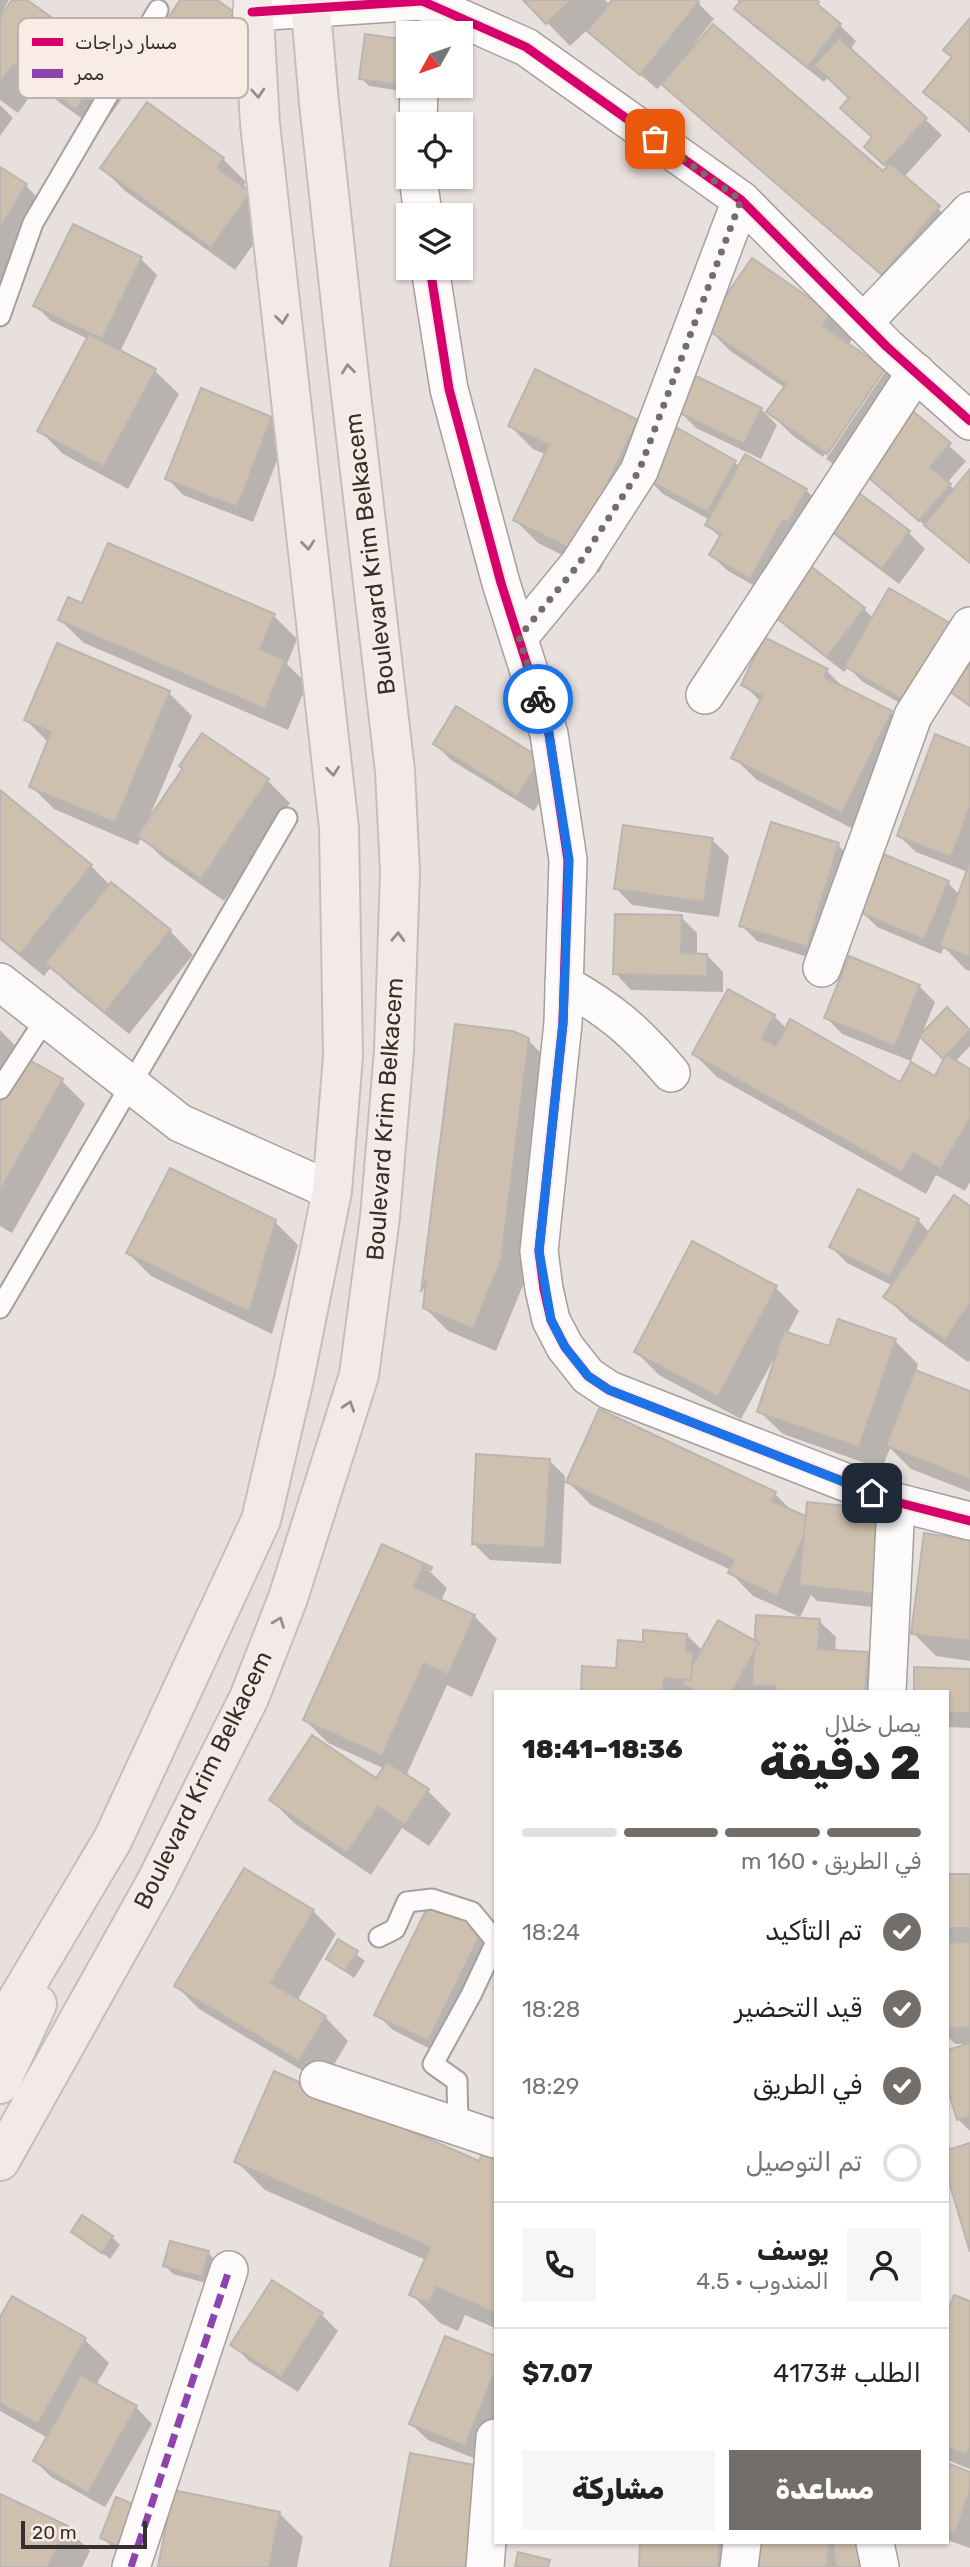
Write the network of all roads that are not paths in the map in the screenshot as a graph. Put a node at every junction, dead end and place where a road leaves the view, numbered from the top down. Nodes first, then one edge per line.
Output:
1 (310, 4) edge
2 (252, 6) edge
3 (158, 10) dead end
4 (422, 17) edge
5 (153, 18) edge
6 (106, 98) edge
7 (741, 200) junction
8 (970, 211) edge
9 (432, 280) edge
10 (0, 316) edge
11 (863, 323) junction
12 (916, 372) junction
13 (970, 421) edge
14 (970, 626) edge
15 (519, 637) junction
16 (705, 695) dead end
17 (287, 818) dead end
18 (822, 968) dead end
19 (0, 982) edge
20 (564, 984) junction
21 (46, 1018) junction
22 (671, 1073) dead end
23 (131, 1086) junction
24 (0, 1088) edge
25 (332, 1191) junction
26 (0, 1308) edge
27 (895, 1502) junction
28 (970, 1521) edge
29 (887, 1690) edge
30 (113, 1839) junction
31 (155, 1885) junction
32 (379, 1937) dead end
33 (494, 1941) edge
34 (494, 1944) edge
35 (0, 2029) edge
36 (319, 2080) dead end
37 (0, 2084) edge
38 (0, 2106) edge
39 (458, 2127) junction
40 (494, 2139) edge
41 (0, 2161) edge
42 (229, 2270) dead end
43 (494, 2451) edge
44 (742, 2544) edge
45 (874, 2544) edge
46 (131, 2567) edge
47 (485, 2567) edge
48 (739, 2567) edge
49 (880, 2567) edge

1 - 2 street
1 - 4 street
31 -> 1 main road, Boulevard Krim Belkacem
2 -> 25 main road, Boulevard Krim Belkacem
3 - 5 lane
4 - 7 street
6 - 10 lane
7 - 11 street
7 - 15 street
8 - 11 street
9 - 15 street
11 - 12 street
12 - 13 street
12 - 16 street
14 - 18 street
15 - 20 street
17 - 23 lane
19 - 21 street
20 - 22 street
20 - 27 street
21 - 23 street
21 - 24 lane
23 - 25 street
23 - 26 lane
25 - 30 main road, Boulevard Krim Belkacem
27 - 28 street
27 - 29 street
30 - 35 main road, Boulevard Krim Belkacem
30 - 37 main road
31 - 38 main road
31 - 41 main road, Boulevard Krim Belkacem
32 - 33 lane
34 - 39 lane
36 - 39 street
39 - 40 street
42 - 46 street
43 - 47 street
44 - 48 street
45 - 49 street

